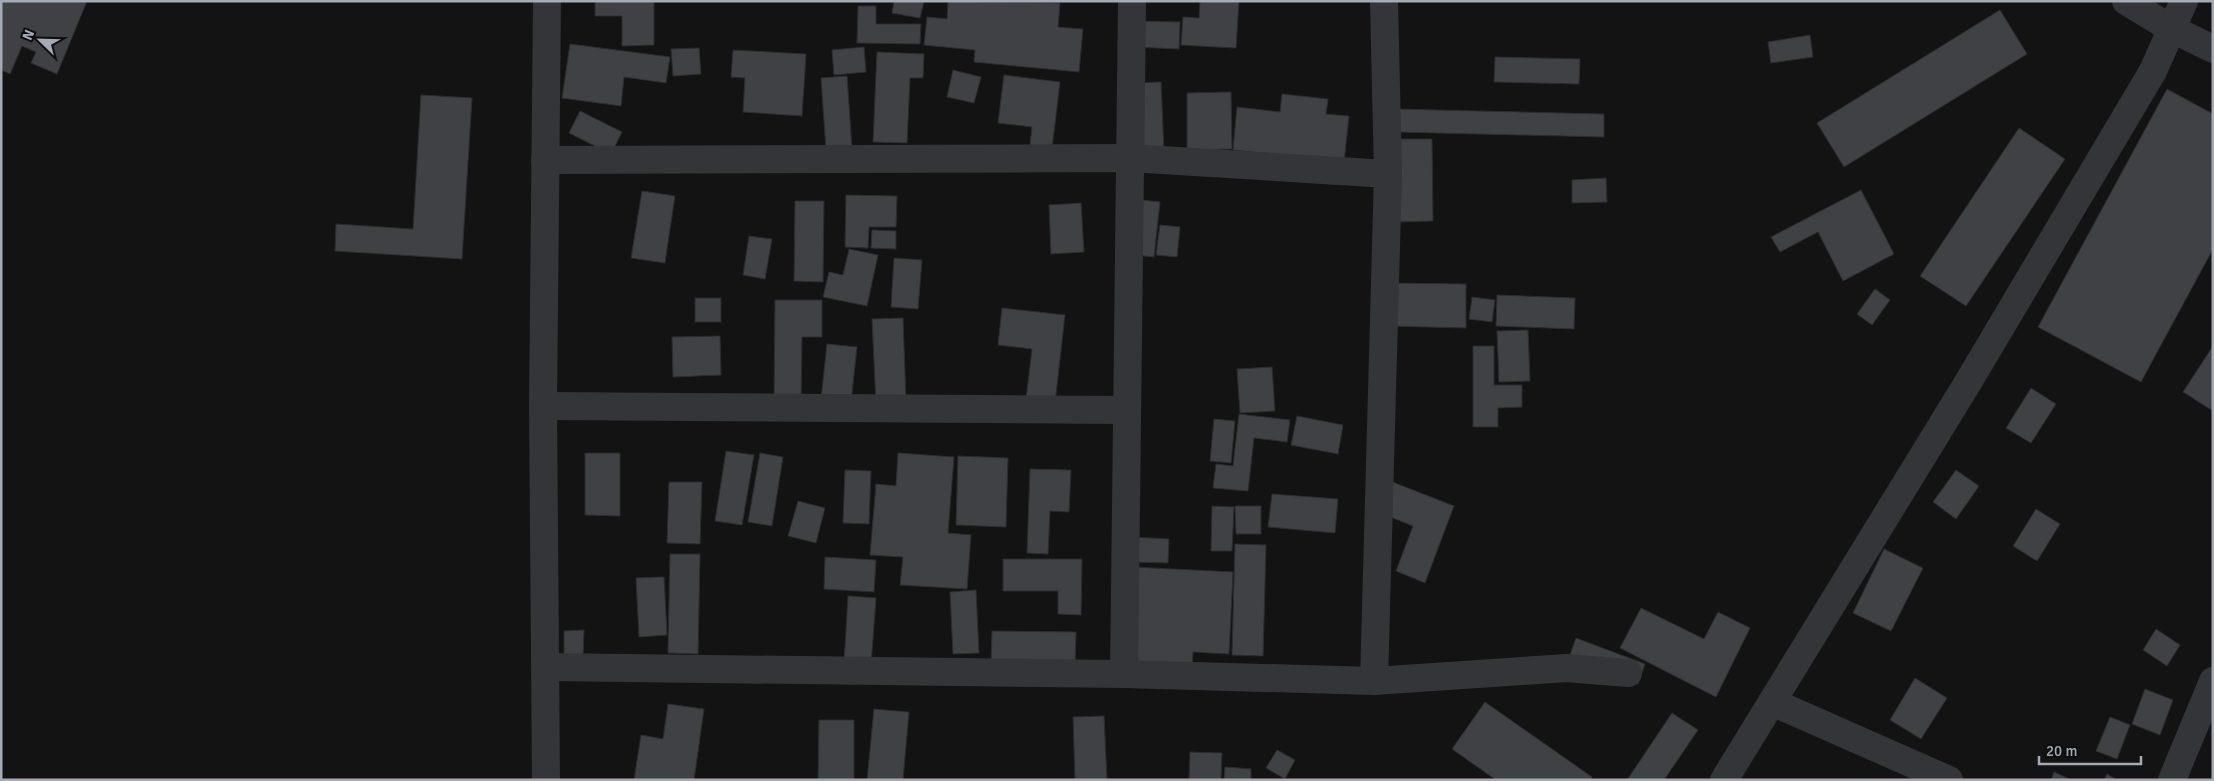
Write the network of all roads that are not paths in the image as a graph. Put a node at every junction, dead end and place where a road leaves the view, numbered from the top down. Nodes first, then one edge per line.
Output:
1 (547, 1) edge
2 (1132, 1) edge
3 (1384, 1) edge
4 (2126, 1) edge
5 (2184, 1) edge
6 (2172, 29) junction
7 (2213, 49) edge
8 (1130, 158) junction
9 (545, 160) junction
10 (1388, 174) junction
11 (543, 406) junction
12 (1127, 410) junction
13 (546, 667) junction
14 (1628, 673) dead end
15 (1124, 674) junction
16 (1374, 681) junction
17 (2213, 681) edge
18 (1772, 702) junction
19 (546, 780) edge
20 (1724, 780) edge
21 (1949, 780) edge
22 (2172, 780) edge

1 - 9 street
2 - 8 street
3 - 10 street
4 - 6 street
5 - 6 street
6 - 7 street
6 - 18 street
8 - 9 street
8 - 10 street
8 - 12 street
9 - 11 street
10 - 16 street
11 - 12 street
11 - 13 street
12 - 15 street
13 - 15 street
13 - 19 street
14 - 16 street
15 - 16 street
17 - 22 street
18 - 20 street
18 - 21 street

